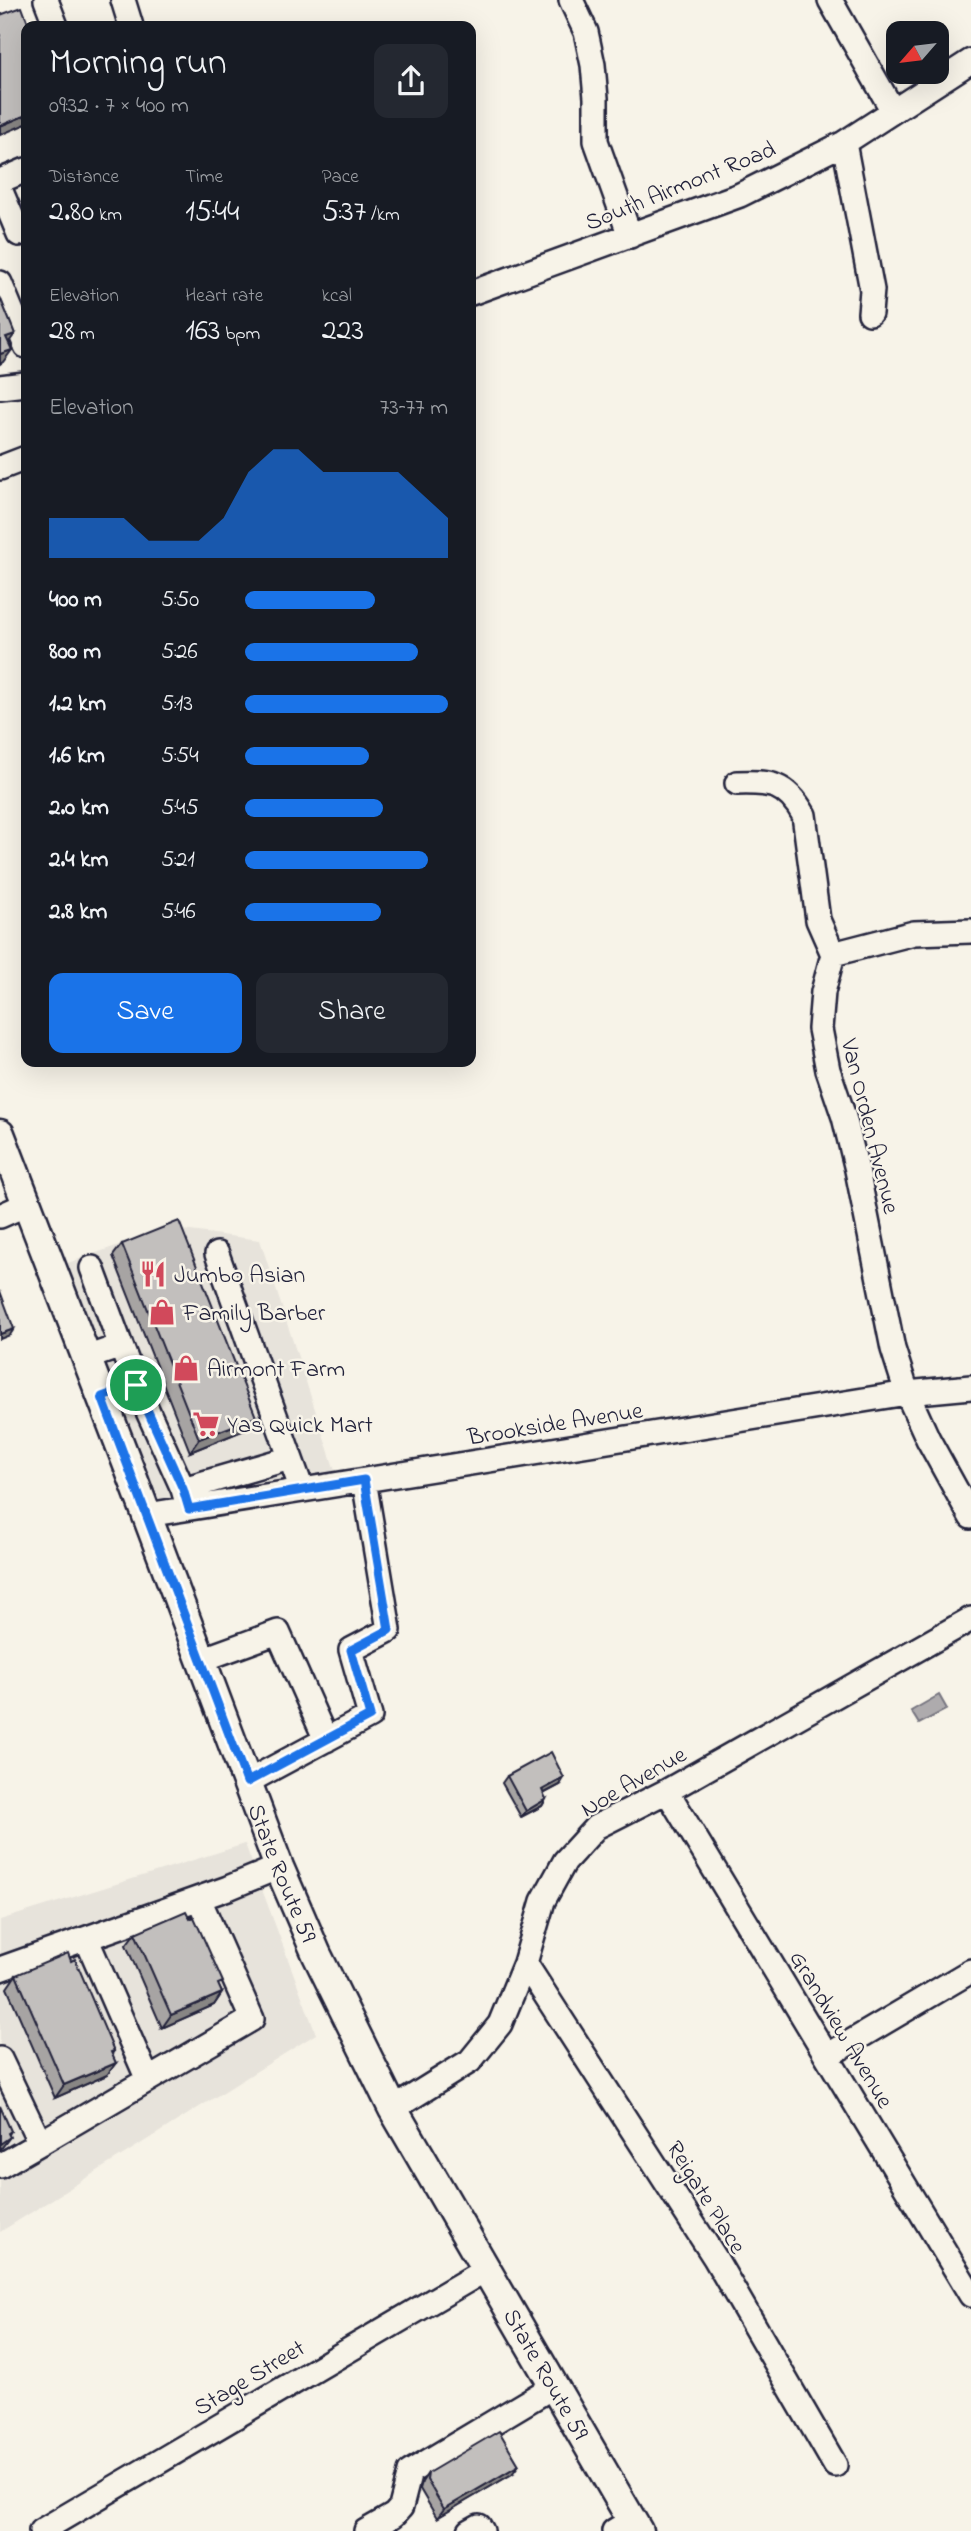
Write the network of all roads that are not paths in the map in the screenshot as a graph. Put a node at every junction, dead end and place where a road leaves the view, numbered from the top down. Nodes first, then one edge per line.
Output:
1 (46, 0) edge
2 (123, 0) edge
3 (571, 0) edge
4 (830, 0) edge
5 (54, 21) edge
6 (129, 21) edge
7 (971, 61) edge
8 (893, 111) junction
9 (844, 143) junction
10 (21, 172) edge
11 (0, 181) edge
12 (0, 189) edge
13 (21, 233) edge
14 (630, 236) junction
15 (0, 283) edge
16 (476, 291) edge
17 (870, 313) dead end
18 (21, 334) edge
19 (21, 384) edge
20 (0, 387) edge
21 (21, 460) edge
22 (0, 468) edge
23 (737, 783) dead end
24 (971, 931) edge
25 (833, 954) junction
26 (0, 1134) edge
27 (27, 1204) junction
28 (0, 1216) edge
29 (216, 1254) dead end
30 (92, 1268) dead end
31 (121, 1346) junction
32 (86, 1357) junction
33 (136, 1385) junction
34 (971, 1387) edge
35 (907, 1393) junction
36 (102, 1397) junction
37 (290, 1458) junction
38 (364, 1480) junction
39 (302, 1490) junction
40 (186, 1499) junction
41 (147, 1516) junction
42 (971, 1517) edge
43 (971, 1619) edge
44 (201, 1660) junction
45 (326, 1740) junction
46 (247, 1782) junction
47 (667, 1791) junction
48 (279, 1867) junction
49 (199, 1899) junction
50 (87, 1940) junction
51 (524, 1963) junction
52 (0, 1969) edge
53 (971, 1971) edge
54 (827, 2056) junction
55 (0, 2059) edge
56 (148, 2080) junction
57 (393, 2109) junction
58 (40, 2143) junction
59 (0, 2166) edge
60 (485, 2270) junction
61 (971, 2295) edge
62 (554, 2386) junction
63 (835, 2465) dead end
64 (628, 2527) edge
65 (41, 2531) edge
66 (366, 2531) edge
67 (470, 2531) edge
68 (482, 2531) edge

1 - 5 street
2 - 6 street
3 - 14 street
4 - 8 street
7 - 8 street, South Airmont Road
8 - 9 street, South Airmont Road
9 - 14 street, South Airmont Road
9 - 17 street
10 - 11 street
12 - 13 street
14 - 16 street, South Airmont Road
15 - 18 street
19 - 20 street
21 - 22 street
23 - 25 street
24 - 25 street
25 - 35 street, Van Orden Avenue
26 - 27 main road, State Route 59
27 - 28 street
27 - 32 main road, State Route 59
29 - 37 street
30 - 31 street
31 - 32 street
31 - 33 street
32 - 36 main road, State Route 59
33 - 36 street
33 - 40 street
34 - 35 street, Brookside Avenue
35 - 38 street, Brookside Avenue
35 - 42 street, Van Orden Avenue
36 - 41 main road, State Route 59
37 - 39 street
37 - 40 street
38 - 39 street, Brookside Avenue
38 - 45 street
39 - 40 street, Brookside Avenue
40 - 41 street, Brookside Avenue
41 - 44 main road, State Route 59
43 - 47 street, Noe Avenue
44 - 45 street
44 - 46 main road, State Route 59
45 - 46 street
46 - 48 main road, State Route 59
47 - 51 street, Noe Avenue
47 - 54 street, Grandview Avenue
48 - 49 street
48 - 57 main road, State Route 59
49 - 50 street
49 - 56 street
50 - 52 street
50 - 56 street
51 - 57 street, Noe Avenue
51 - 63 street, Reigate Place
53 - 54 street
54 - 61 street, Grandview Avenue
55 - 58 street
56 - 58 street
57 - 60 main road, State Route 59
58 - 59 street
60 - 62 main road, State Route 59
60 - 65 street, Stage Street
62 - 64 main road, State Route 59
62 - 66 street
67 - 68 street

